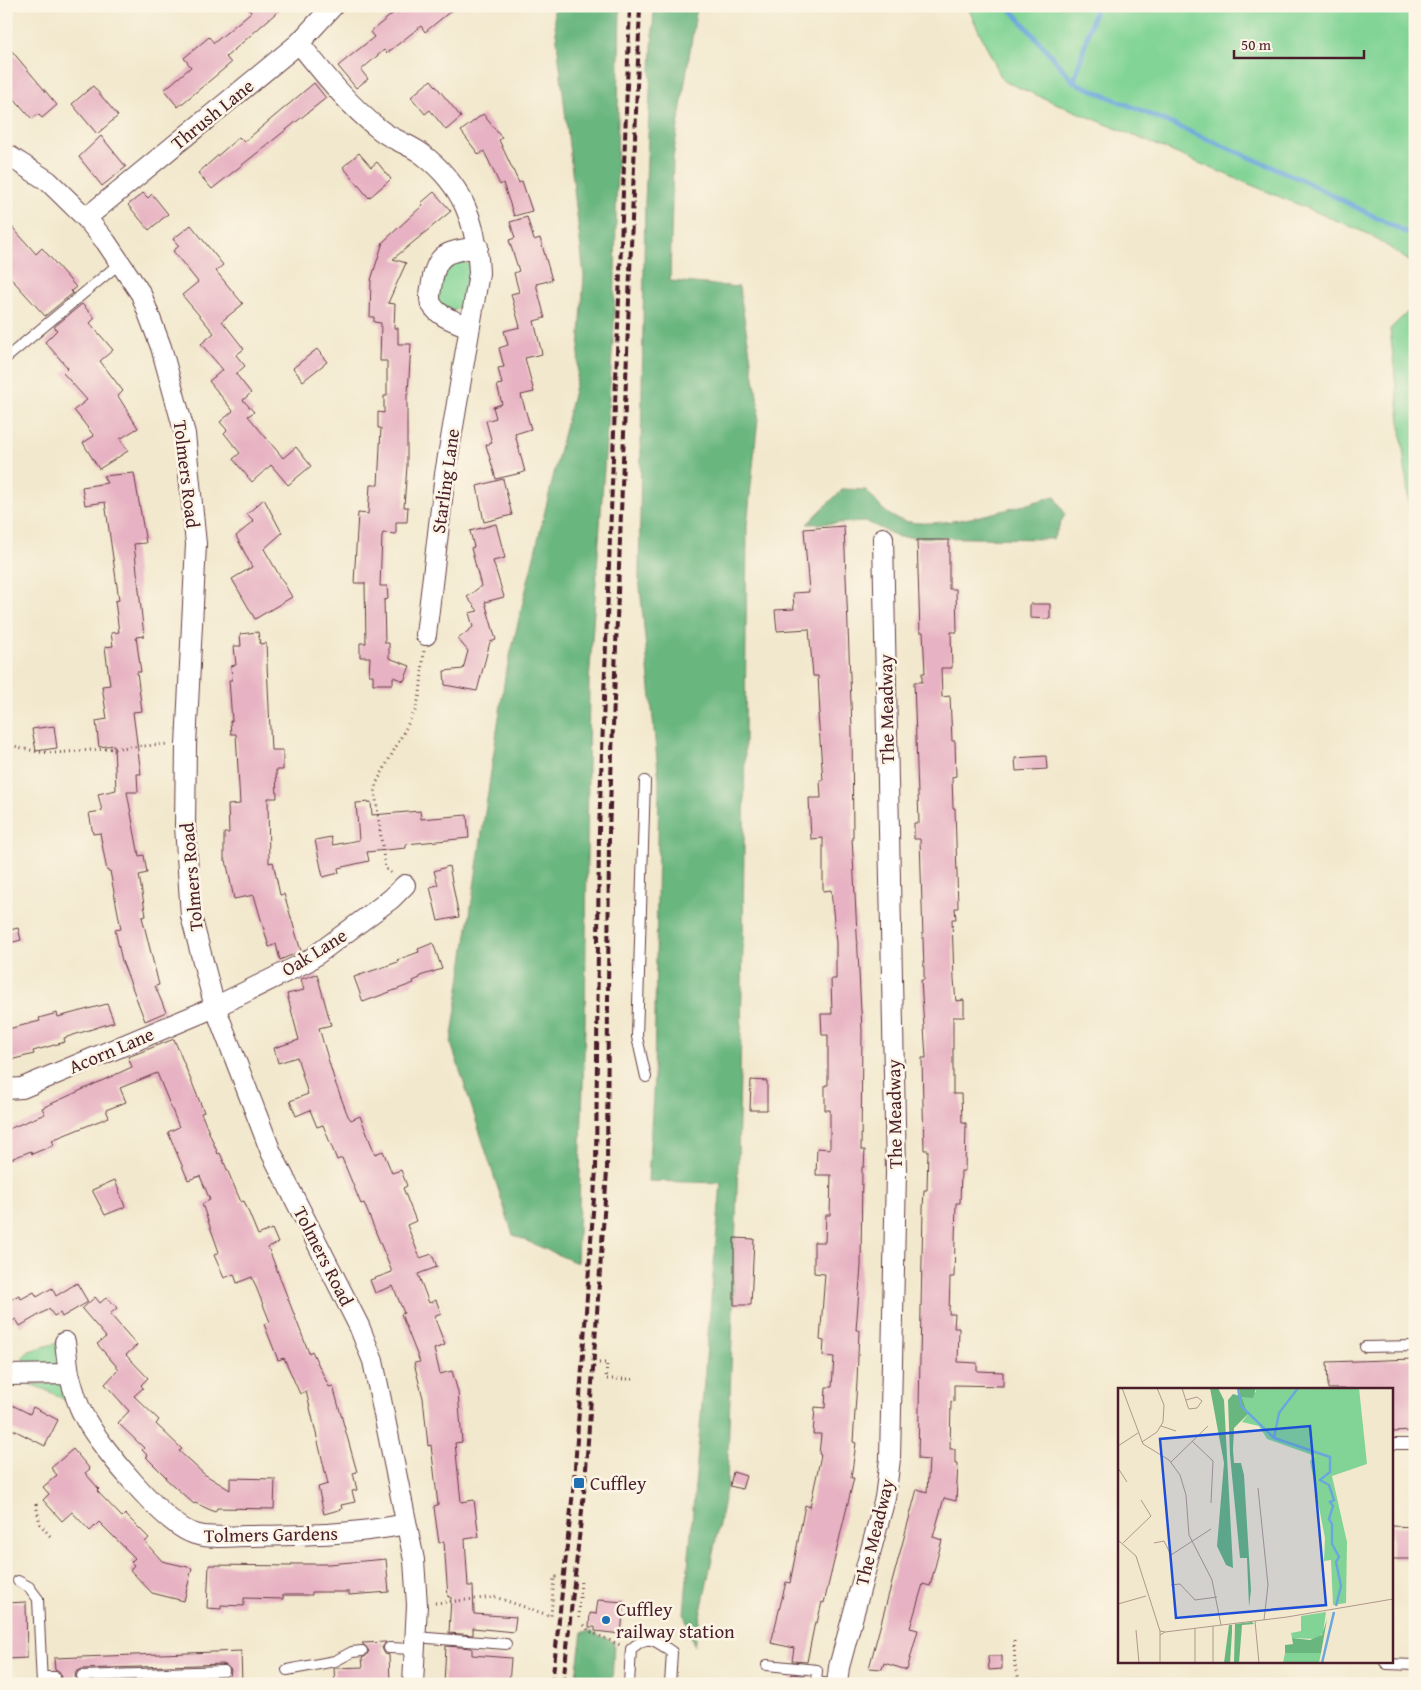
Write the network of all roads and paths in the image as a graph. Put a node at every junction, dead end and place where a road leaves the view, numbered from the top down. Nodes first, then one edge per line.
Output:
1 (333, 6) edge
2 (299, 43) junction
3 (6, 154) edge
4 (86, 218) junction
5 (478, 247) junction
6 (120, 263) junction
7 (469, 326) junction
8 (6, 358) edge
9 (883, 538) dead end
10 (426, 635) joint
11 (6, 744) edge
12 (186, 745) junction
13 (645, 781) dead end
14 (405, 885) joint
15 (215, 1007) junction
16 (646, 1077) dead end
17 (6, 1089) edge
18 (65, 1342) dead end
19 (1415, 1346) edge
20 (1365, 1347) dead end
21 (599, 1363) dead end
22 (69, 1374) junction
23 (6, 1375) edge
24 (637, 1379) dead end
25 (1394, 1444) edge
26 (1415, 1444) edge
27 (36, 1504) dead end
28 (406, 1524) junction
29 (50, 1536) dead end
30 (557, 1577) dead end
31 (581, 1579) dead end
32 (18, 1581) dead end
33 (416, 1605) junction
34 (579, 1618) dead end
35 (1014, 1641) dead end
36 (415, 1643) junction
37 (506, 1644) dead end
38 (389, 1648) dead end
39 (362, 1651) dead end
40 (1385, 1662) edge
41 (767, 1665) dead end
42 (1415, 1665) edge
43 (6, 1669) edge
44 (287, 1670) dead end
45 (224, 1671) dead end
46 (82, 1676) dead end
47 (55, 1677) dead end
48 (42, 1681) edge
49 (816, 1683) edge
50 (7, 1684) edge
51 (413, 1684) edge
52 (629, 1684) edge
53 (670, 1684) edge
54 (830, 1684) edge
55 (837, 1684) edge
56 (1021, 1684) edge

1 - 2 street, Thrush Lane
2 - 4 street, Thrush Lane
2 - 5 street, Starling Lane
3 - 4 street, Tolmers Road
4 - 6 street, Tolmers Road
5 - 7 street, Starling Lane
5 - 7 street
6 - 8 lane
6 - 12 street, Tolmers Road
7 - 10 street, Starling Lane
9 - 55 street, The Meadway
10 - 14 path
11 - 12 path
12 - 15 street, Tolmers Road
13 - 16 lane
14 - 15 street, Oak Lane
15 - 17 street, Acorn Lane
15 - 28 street, Tolmers Road
18 - 22 street, Tolmers Gardens
19 - 20 lane
21 - 24 path
22 - 23 street
22 - 28 street, Tolmers Gardens
25 - 26 lane
27 - 29 path
28 - 33 street, Tolmers Road
30 - 33 path
31 - 34 path
32 - 48 lane
33 - 36 street, Tolmers Road
35 - 56 path
36 - 37 lane
36 - 38 lane
36 - 51 street, Tolmers Road
39 - 44 lane
40 - 42 lane
41 - 49 lane
43 - 50 path
45 - 46 lane
47 - 48 lane
49 - 54 lane
52 - 53 lane

